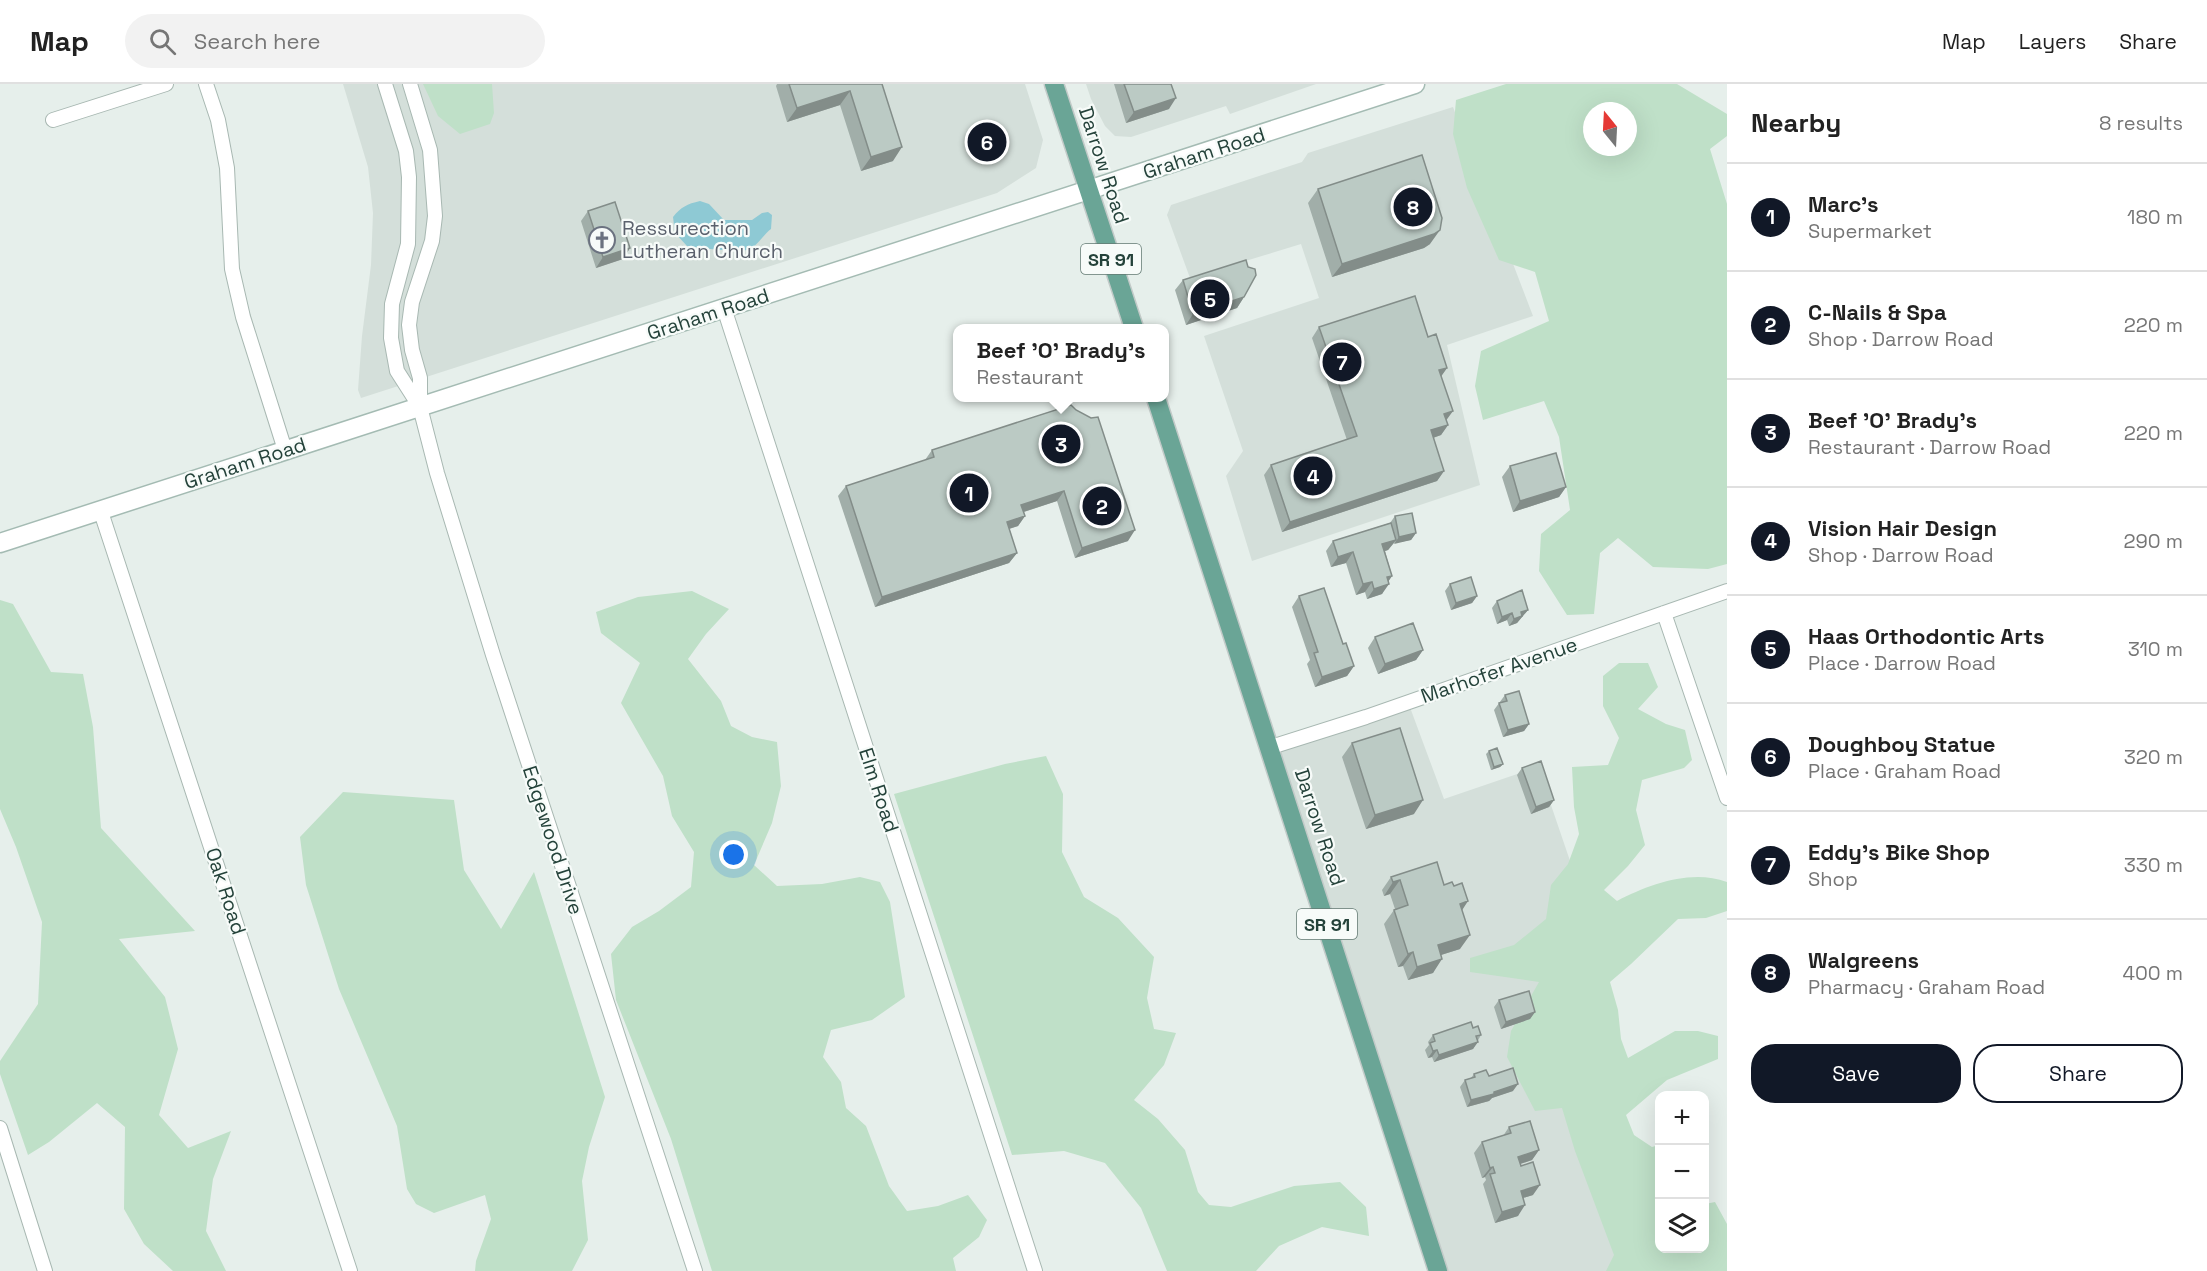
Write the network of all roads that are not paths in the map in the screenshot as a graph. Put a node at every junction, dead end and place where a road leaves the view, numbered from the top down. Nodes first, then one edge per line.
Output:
1 (166, 84) edge
2 (206, 84) edge
3 (385, 84) edge
4 (410, 84) edge
5 (1054, 84) edge
6 (1415, 84) edge
7 (53, 120) dead end
8 (1089, 190) junction
9 (724, 308) junction
10 (1133, 324) edge
11 (1157, 402) edge
12 (420, 407) junction
13 (285, 450) junction
14 (100, 512) junction
15 (0, 543) edge
16 (1727, 591) edge
17 (1664, 613) junction
18 (1271, 747) junction
19 (1727, 798) edge
20 (0, 1128) edge
21 (45, 1271) edge
22 (350, 1271) edge
23 (695, 1271) edge
24 (1035, 1271) edge
25 (1438, 1271) edge

1 - 7 street
2 - 13 street
3 - 12 street
4 - 12 street
5 - 8 main road, Darrow Road / SR 91
6 - 8 main road, Graham Road
8 - 9 main road, Graham Road
8 - 10 main road, Darrow Road / SR 91
9 - 12 main road, Graham Road
9 - 24 street, Elm Road
11 - 18 main road, Darrow Road / SR 91
12 - 13 main road, Graham Road
12 - 23 street, Edgewood Drive
13 - 14 main road, Graham Road
14 - 15 main road, Graham Road
14 - 22 street, Oak Road
16 - 17 street, Marhofer Avenue
17 - 18 street, Marhofer Avenue
17 - 19 street
18 - 25 main road, Darrow Road / SR 91
20 - 21 street

